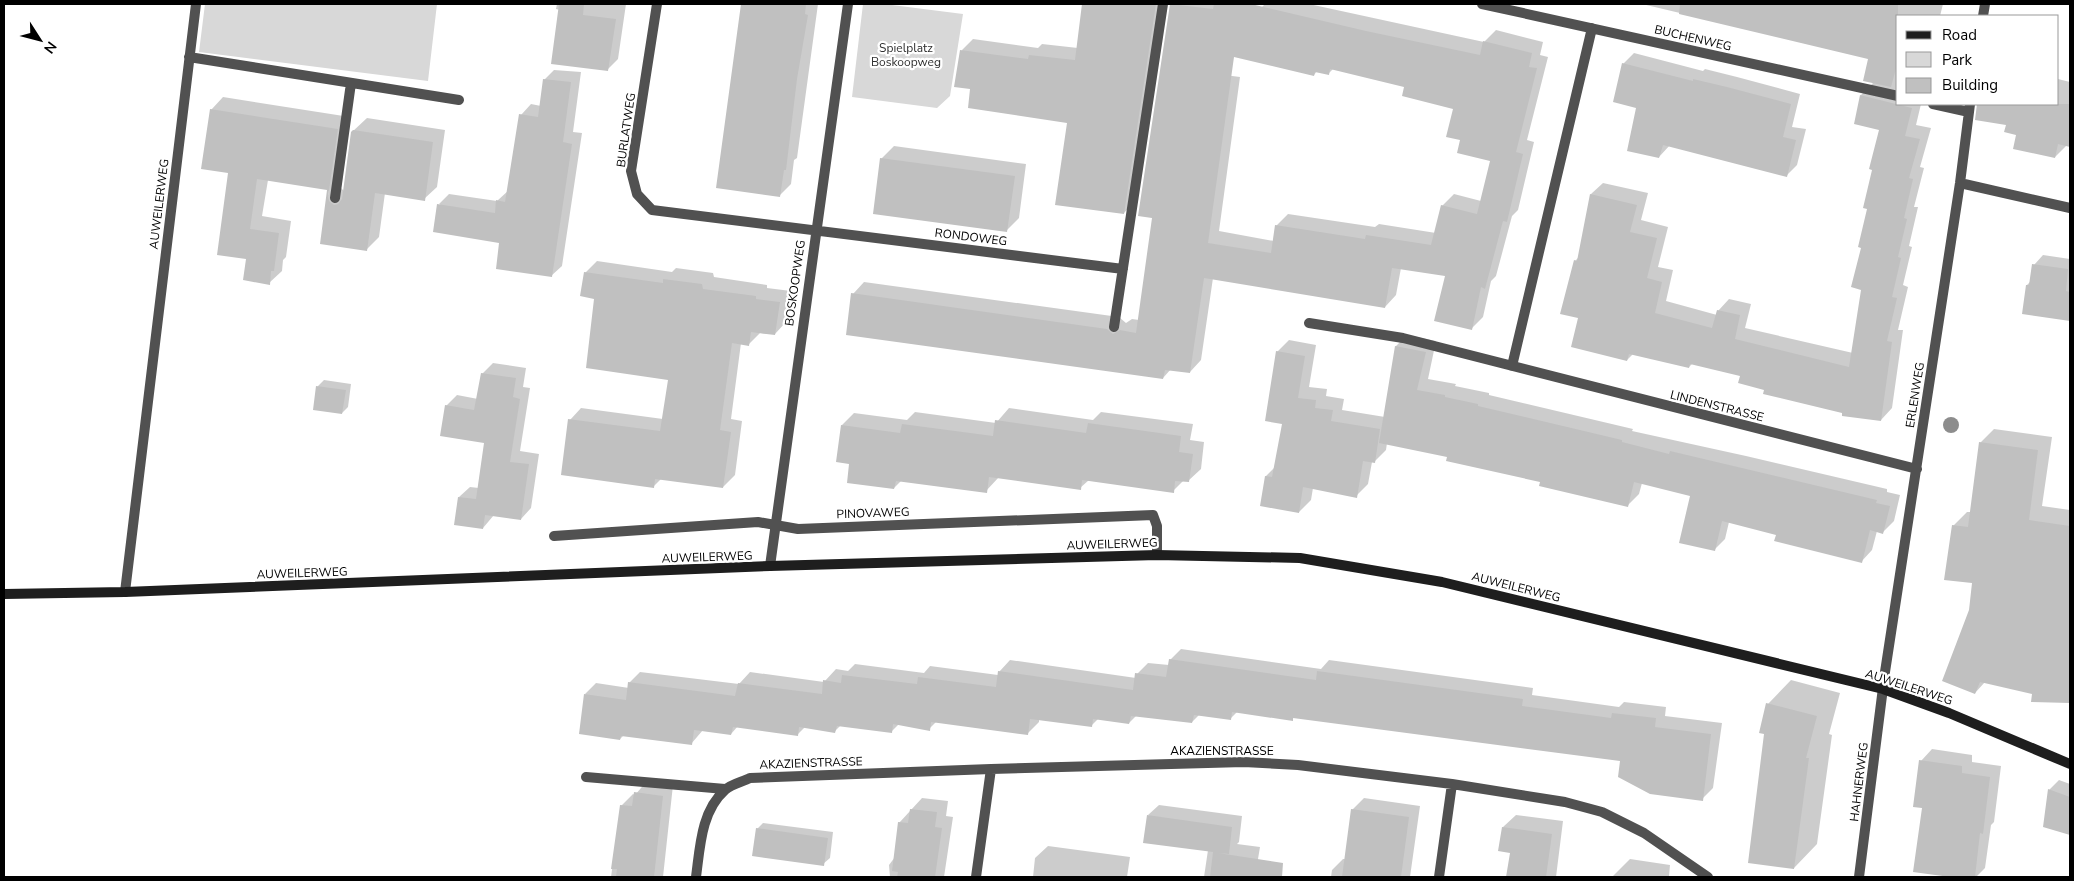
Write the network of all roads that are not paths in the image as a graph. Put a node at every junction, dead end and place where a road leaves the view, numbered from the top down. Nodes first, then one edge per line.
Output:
1 (196, 4) edge
2 (657, 4) edge
3 (848, 4) edge
4 (1163, 4) edge
5 (1482, 4) edge
6 (1592, 28) junction
7 (189, 57) junction
8 (351, 83) junction
9 (1896, 96) edge
10 (459, 100) dead end
11 (1942, 105) edge
12 (1970, 108) edge
13 (1960, 183) junction
14 (335, 198) dead end
15 (2070, 208) edge
16 (815, 230) junction
17 (1123, 269) junction
18 (1309, 323) dead end
19 (1114, 327) dead end
20 (1512, 366) junction
21 (1917, 469) junction
22 (775, 524) junction
23 (554, 536) dead end
24 (1157, 555) junction
25 (770, 566) junction
26 (125, 592) junction
27 (4, 594) edge
28 (1883, 689) junction
29 (2070, 764) edge
30 (991, 769) junction
31 (586, 777) dead end
32 (1452, 784) junction
33 (725, 789) junction
34 (696, 877) edge
35 (976, 877) edge
36 (1439, 877) edge
37 (1708, 877) edge
38 (1859, 877) edge

1 - 7 street, AUWEILERWEG
2 - 16 street, BURLATWEG
3 - 16 street, BOSKOOPWEG
4 - 17 street
5 - 6 street, BUCHENWEG
6 - 9 street, BUCHENWEG
6 - 20 street
7 - 8 street
7 - 26 street, AUWEILERWEG
8 - 10 street
8 - 14 street
11 - 12 street
12 - 13 street, ERLENWEG
13 - 15 street
13 - 21 street, ERLENWEG
16 - 17 street, RONDOWEG
16 - 22 street, BOSKOOPWEG
17 - 19 street
18 - 20 street, LINDENSTRASSE
20 - 21 street, LINDENSTRASSE
21 - 28 street, ERLENWEG
22 - 23 street, PINOVAWEG
22 - 24 street, PINOVAWEG
22 - 25 street, BOSKOOPWEG
24 - 25 street, AUWEILERWEG
24 - 28 street, AUWEILERWEG
25 - 26 street, AUWEILERWEG
26 - 27 street, AUWEILERWEG
28 - 29 street, AUWEILERWEG
28 - 38 street, HAHNERWEG
30 - 32 street, AKAZIENSTRASSE
30 - 33 street, AKAZIENSTRASSE
30 - 35 street
31 - 33 street, AKAZIENSTRASSE
32 - 36 street
32 - 37 street, AKAZIENSTRASSE
33 - 34 street, AKAZIENSTRASSE

